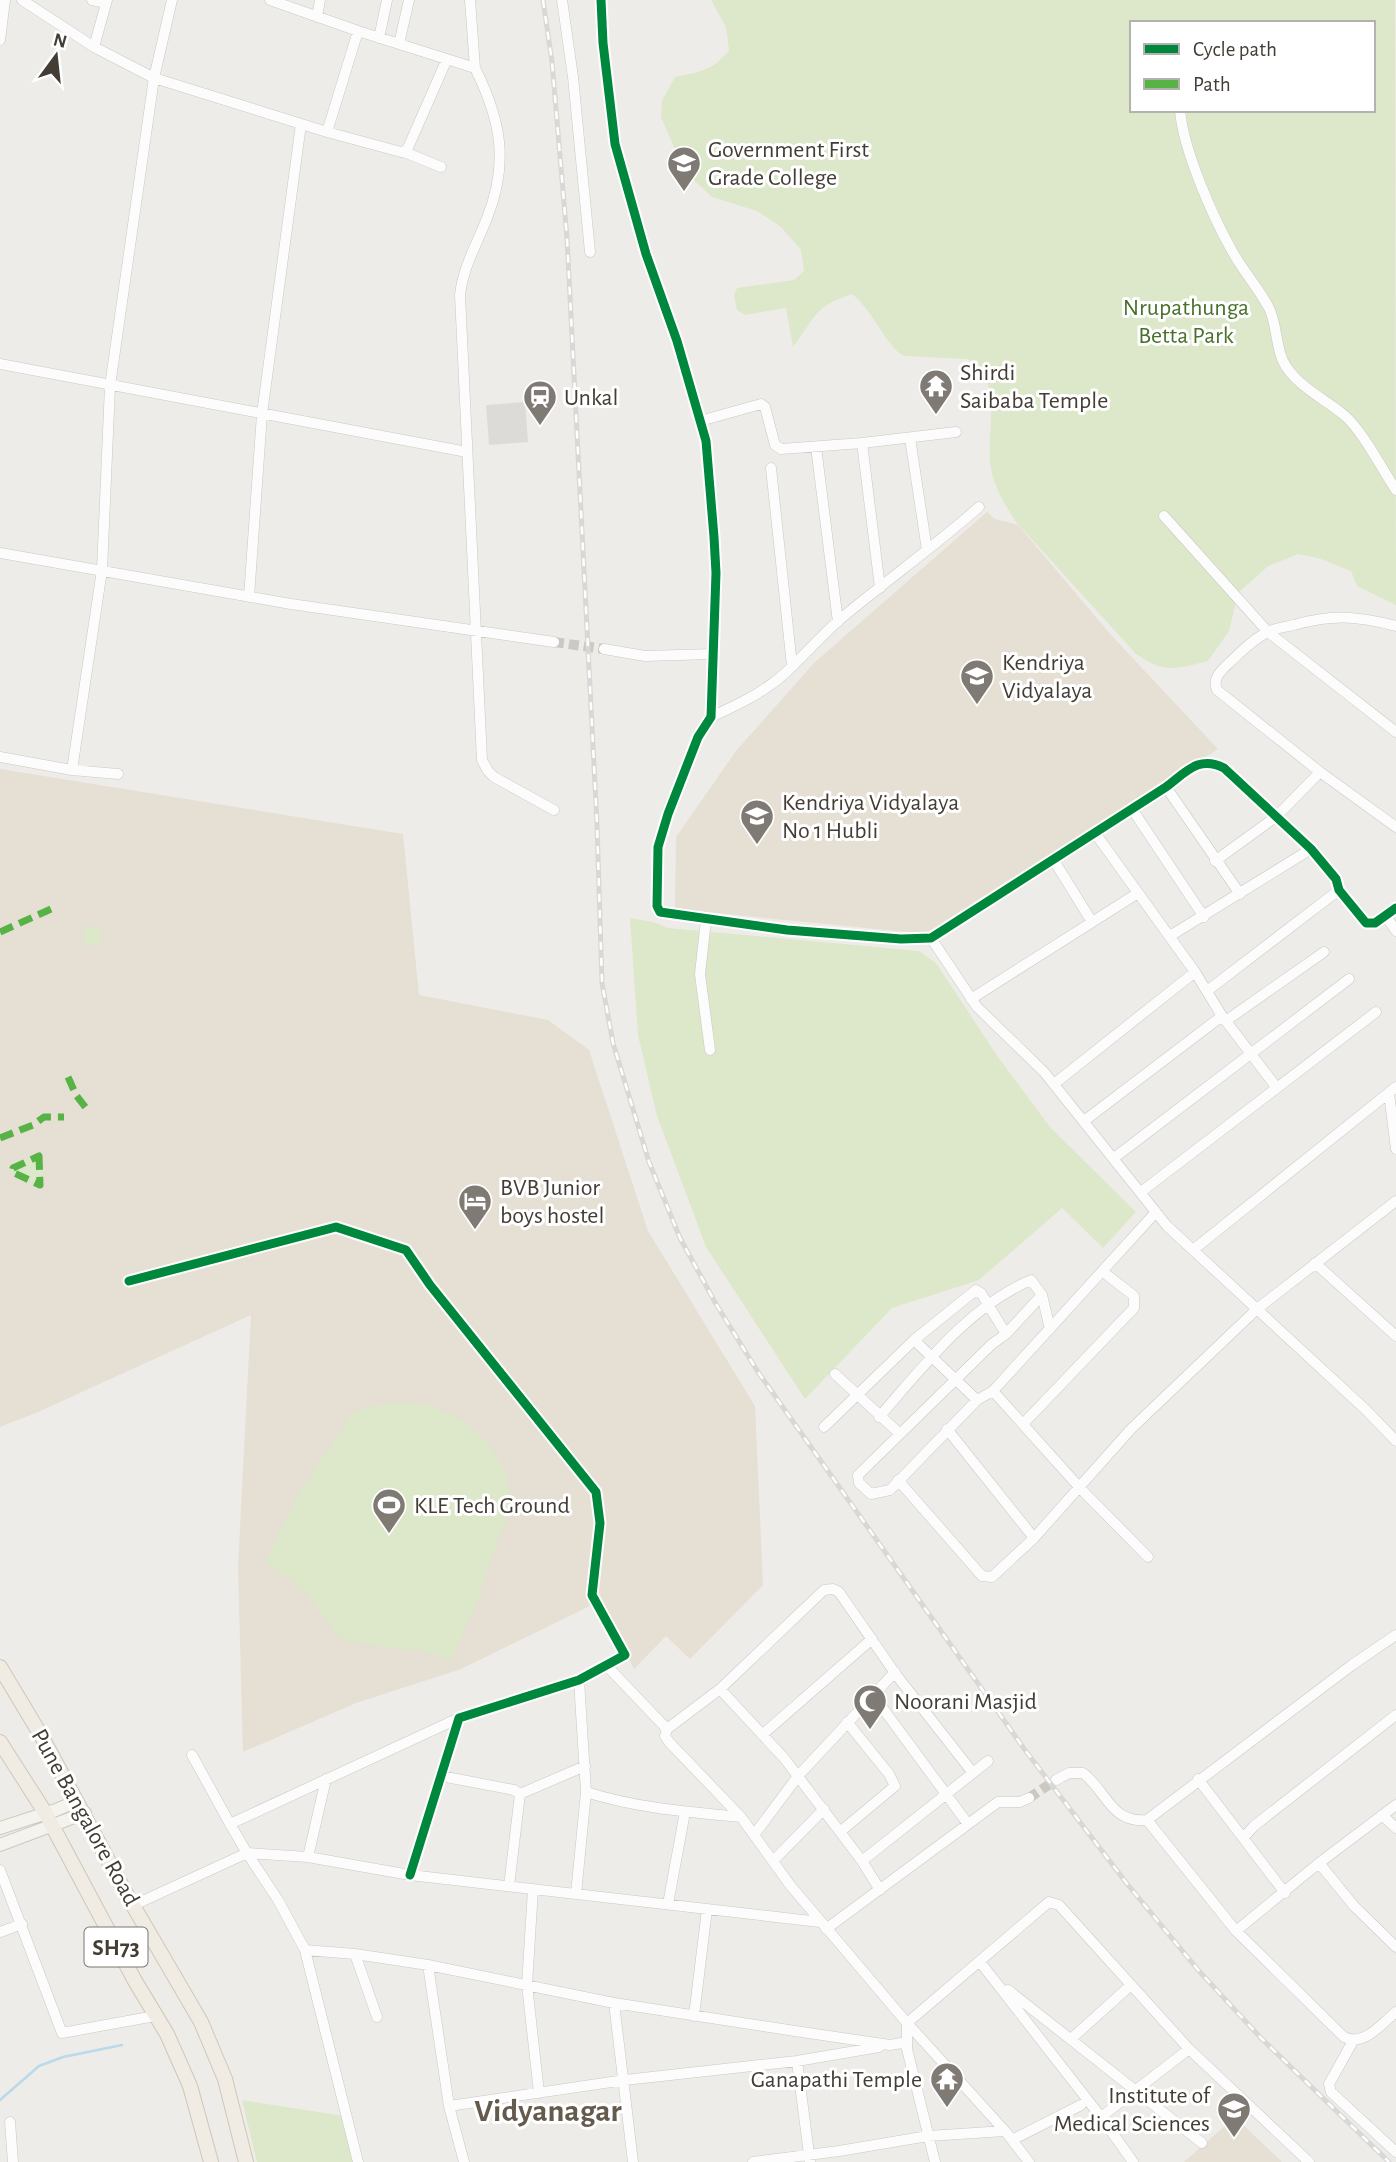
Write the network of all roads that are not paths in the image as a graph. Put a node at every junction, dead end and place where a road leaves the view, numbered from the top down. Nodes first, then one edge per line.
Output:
1 (5, 0) edge
2 (22, 0) edge
3 (92, 0) edge
4 (172, 0) edge
5 (270, 0) edge
6 (320, 0) edge
7 (387, 0) edge
8 (409, 0) edge
9 (470, 0) edge
10 (562, 0) edge
11 (601, 0) edge
12 (106, 2) edge
13 (317, 17) junction
14 (358, 31) junction
15 (379, 38) junction
16 (0, 40) edge
17 (399, 44) junction
18 (94, 47) junction
19 (447, 59) junction
20 (475, 68) junction
21 (154, 78) junction
22 (1180, 112) edge
23 (301, 124) junction
24 (327, 132) junction
25 (404, 152) junction
26 (441, 167) dead end
27 (590, 252) dead end
28 (0, 364) edge
29 (110, 386) junction
30 (262, 414) junction
31 (700, 421) junction
32 (956, 432) dead end
33 (910, 439) junction
34 (862, 443) junction
35 (816, 447) junction
36 (467, 452) junction
37 (771, 468) dead end
38 (1396, 490) edge
39 (979, 507) dead end
40 (1164, 516) dead end
41 (927, 550) junction
42 (0, 553) edge
43 (102, 570) junction
44 (880, 588) junction
45 (249, 597) junction
46 (838, 622) junction
47 (1396, 626) edge
48 (1268, 632) junction
49 (478, 633) junction
50 (554, 642) tunnel mouth
51 (604, 649) tunnel mouth
52 (712, 654) junction
53 (792, 666) junction
54 (711, 717) junction
55 (1396, 732) edge
56 (0, 757) edge
57 (72, 769) junction
58 (1320, 772) junction
59 (118, 775) dead end
60 (1166, 787) junction
61 (1132, 809) junction
62 (554, 810) dead end
63 (1277, 816) junction
64 (1396, 827) edge
65 (1095, 833) junction
66 (1311, 849) junction
67 (1053, 859) junction
68 (1215, 861) junction
69 (1339, 890) junction
70 (1139, 893) junction
71 (1240, 894) junction
72 (1396, 908) edge
73 (1204, 916) junction
74 (1386, 916) junction
75 (706, 920) junction
76 (1092, 922) junction
77 (1396, 930) edge
78 (1170, 936) junction
79 (931, 938) junction
80 (1324, 951) dead end
81 (1195, 972) junction
82 (1349, 979) dead end
83 (1207, 991) junction
84 (971, 999) junction
85 (1376, 1012) dead end
86 (1225, 1018) junction
87 (710, 1050) dead end
88 (1251, 1055) junction
89 (1054, 1084) junction
90 (1277, 1088) junction
91 (1392, 1090) edge
92 (1084, 1121) junction
93 (1396, 1149) edge
94 (1114, 1158) junction
95 (1141, 1192) junction
96 (1396, 1201) edge
97 (1156, 1212) junction
98 (1193, 1250) junction
99 (1315, 1264) junction
100 (1102, 1271) junction
101 (129, 1281) dead end
102 (1042, 1295) junction
103 (987, 1304) junction
104 (1257, 1309) junction
105 (1050, 1329) junction
106 (1006, 1334) junction
107 (1396, 1336) edge
108 (914, 1340) junction
109 (932, 1357) junction
110 (835, 1374) dead end
111 (956, 1380) junction
112 (993, 1391) junction
113 (855, 1395) junction
114 (977, 1400) junction
115 (879, 1417) junction
116 (1023, 1423) junction
117 (824, 1427) dead end
118 (947, 1429) junction
119 (900, 1434) junction
120 (1396, 1440) edge
121 (898, 1479) junction
122 (1080, 1488) junction
123 (1034, 1538) junction
124 (1149, 1557) dead end
125 (1396, 1635) edge
126 (872, 1639) junction
127 (607, 1666) junction
128 (0, 1667) edge
129 (895, 1672) junction
130 (579, 1680) junction
131 (720, 1689) junction
132 (873, 1695) junction
133 (1396, 1715) edge
134 (458, 1718) junction
135 (847, 1722) junction
136 (667, 1728) junction
137 (762, 1735) junction
138 (0, 1742) edge
139 (192, 1755) dead end
140 (988, 1761) dead end
141 (585, 1766) junction
142 (973, 1773) junction
143 (441, 1776) junction
144 (798, 1776) junction
145 (326, 1779) junction
146 (1198, 1779) junction
147 (1056, 1780) tunnel mouth
148 (586, 1792) junction
149 (520, 1794) junction
150 (946, 1795) junction
151 (1029, 1798) tunnel mouth
152 (1396, 1805) edge
153 (81, 1807) junction
154 (824, 1809) junction
155 (685, 1812) junction
156 (1382, 1815) junction
157 (741, 1817) junction
158 (49, 1820) junction
159 (1147, 1820) junction
160 (230, 1824) junction
161 (968, 1824) junction
162 (0, 1828) edge
163 (1396, 1828) edge
164 (841, 1831) junction
165 (754, 1835) junction
166 (1244, 1837) junction
167 (0, 1844) edge
168 (247, 1853) junction
169 (308, 1857) junction
170 (773, 1861) junction
171 (862, 1861) junction
172 (1319, 1863) junction
173 (0, 1870) edge
174 (410, 1875) junction
175 (509, 1886) junction
176 (533, 1889) junction
177 (880, 1890) junction
178 (1285, 1893) junction
179 (576, 1894) junction
180 (668, 1904) junction
181 (134, 1905) junction
182 (706, 1909) junction
183 (22, 1924) junction
184 (823, 1925) junction
185 (1236, 1931) junction
186 (0, 1932) edge
187 (1396, 1947) edge
188 (305, 1950) junction
189 (355, 1954) junction
190 (980, 1962) junction
191 (428, 1965) junction
192 (996, 1981) junction
193 (527, 1985) junction
194 (1131, 1985) junction
195 (614, 2003) junction
196 (1396, 2012) edge
197 (155, 2015) junction
198 (694, 2016) junction
199 (377, 2017) dead end
200 (907, 2024) junction
201 (1071, 2039) junction
202 (1353, 2041) junction
203 (907, 2042) junction
204 (890, 2045) junction
205 (1189, 2049) junction
206 (797, 2061) junction
207 (625, 2080) junction
208 (1136, 2091) junction
209 (539, 2093) junction
210 (1081, 2105) dead end
211 (449, 2106) junction
212 (1101, 2117) junction
213 (10, 2122) dead end
214 (1006, 2131) junction
215 (928, 2136) junction
216 (1012, 2140) junction
217 (1202, 2143) dead end
218 (1396, 2152) edge
219 (809, 2158) edge
220 (13, 2162) edge
221 (211, 2162) edge
222 (246, 2162) edge
223 (358, 2162) edge
224 (464, 2162) edge
225 (634, 2162) edge
226 (753, 2162) edge
227 (935, 2162) edge
228 (1028, 2162) edge
229 (1133, 2162) edge
230 (1309, 2162) edge

1 - 16 street
2 - 18 street
3 - 12 street
4 - 21 street
5 - 13 street
6 - 13 street
7 - 15 street
8 - 17 street
9 - 20 street
10 - 27 street
11 - 31 street
12 - 18 street
13 - 14 street
14 - 15 street
14 - 24 street
15 - 17 street
17 - 19 street
18 - 21 street
19 - 20 street
19 - 25 street
20 - 36 street
21 - 23 street
21 - 29 street
22 - 38 street
23 - 24 street
23 - 30 street
24 - 25 street
25 - 26 street
28 - 29 street
29 - 30 street
29 - 43 street
30 - 36 street
30 - 45 street
31 - 35 street
31 - 52 street
32 - 33 street
33 - 34 street
33 - 41 street
34 - 35 street
34 - 44 street
35 - 46 street
36 - 49 street
37 - 53 street
39 - 41 street
40 - 48 street
41 - 44 street
42 - 43 street
43 - 45 street
43 - 57 street
44 - 46 street
45 - 49 street
46 - 53 street
47 - 48 street
48 - 55 street
48 - 58 street
49 - 50 street
49 - 62 street
51 - 52 street
52 - 54 street
53 - 54 street
54 - 75 street
56 - 57 street
57 - 59 street
58 - 63 street
58 - 64 street
60 - 61 street
60 - 63 street
60 - 68 street
61 - 65 street
61 - 73 street
63 - 66 street
63 - 68 street
65 - 67 street
65 - 70 street
66 - 69 street
66 - 71 street
67 - 76 street
67 - 79 street
68 - 71 street
69 - 74 street
69 - 83 street
70 - 76 street
70 - 78 street
71 - 73 street
72 - 74 street
73 - 78 street
74 - 77 street
75 - 79 street
75 - 87 street
76 - 84 street
78 - 81 street
79 - 84 street
80 - 86 street
81 - 83 street
81 - 89 street
82 - 88 street
83 - 86 street
84 - 89 street
85 - 90 street
86 - 88 street
86 - 92 street
88 - 90 street
88 - 94 street
89 - 92 street
90 - 95 street
91 - 93 street
91 - 98 street
92 - 94 street
94 - 95 street
95 - 97 street
96 - 99 street
97 - 98 street
97 - 100 street
98 - 104 street
99 - 104 street
99 - 107 street
100 - 105 street
100 - 116 street
101 - 127 street
102 - 103 street
102 - 105 street
102 - 106 street
103 - 106 street
103 - 108 street
103 - 109 street
104 - 120 street
104 - 122 street
105 - 112 street
106 - 111 street
108 - 109 street
108 - 113 street
109 - 111 street
109 - 115 street
110 - 113 street
111 - 114 street
111 - 119 street
112 - 114 street
112 - 116 street
113 - 115 street
113 - 117 street
114 - 118 street
115 - 119 street
116 - 122 street
118 - 121 street
118 - 123 street
119 - 121 street
121 - 123 street
122 - 123 street
122 - 124 street
125 - 146 street
126 - 129 street
126 - 131 street
126 - 137 street
127 - 130 street
127 - 136 street
128 - 153 main road, Pune Bangalore Road / SH73
129 - 132 street
129 - 142 street
130 - 134 street
130 - 141 street
131 - 136 street
131 - 137 street
132 - 135 street
132 - 150 street
133 - 166 street
134 - 143 street
134 - 145 street
135 - 144 street
135 - 164 street
136 - 157 street
137 - 144 street
138 - 158 main road, Pune Bangalore Road / SH73
139 - 160 street
140 - 142 street
141 - 148 street
141 - 149 street
142 - 150 street
143 - 149 street
143 - 174 street
144 - 154 street
144 - 165 street
145 - 160 street
145 - 169 street
146 - 159 street
146 - 166 street
147 - 159 street
148 - 155 street
148 - 179 street
149 - 175 street
150 - 161 street
150 - 171 street
151 - 161 street
152 - 156 street
153 - 158 main road
153 - 181 main road, Pune Bangalore Road / SH73
154 - 164 street
154 - 170 street
155 - 157 street
155 - 180 street
156 - 163 street
156 - 172 street
157 - 165 street
158 - 162 main road
158 - 167 main road
158 - 197 main road, Pune Bangalore Road / SH73
159 - 185 street
160 - 168 street
161 - 177 street
164 - 171 street
165 - 170 street
166 - 178 street
168 - 169 street
168 - 181 street
168 - 188 street
169 - 174 street
170 - 184 street
171 - 177 street
172 - 178 street
172 - 187 street
173 - 183 street
174 - 175 street
175 - 176 street
176 - 179 street
176 - 193 street
177 - 184 street
178 - 185 street
179 - 180 street
180 - 182 street
181 - 222 main road, Pune Bangalore Road / SH73
182 - 184 street
182 - 198 street
183 - 186 street
183 - 197 street
184 - 200 street
185 - 202 street
188 - 189 street
188 - 223 street
189 - 191 street
189 - 199 street
190 - 192 street
190 - 194 street
190 - 200 street
191 - 193 street
191 - 211 street
192 - 201 street
192 - 212 street
193 - 195 street
193 - 209 street
194 - 201 street
194 - 205 street
195 - 198 street
195 - 207 street
196 - 202 street
197 - 221 main road, Pune Bangalore Road / SH73
198 - 204 street
200 - 203 street
200 - 214 street
201 - 208 street
202 - 218 street
203 - 204 street
203 - 215 street
204 - 206 street
205 - 208 street
205 - 230 street
206 - 207 street
206 - 219 street
207 - 209 street
207 - 225 street
208 - 212 street
208 - 217 street
209 - 211 street
210 - 216 street
211 - 224 street
212 - 229 street
213 - 220 street
214 - 215 street
214 - 216 street
215 - 219 street
215 - 227 street
216 - 228 street
219 - 226 street

